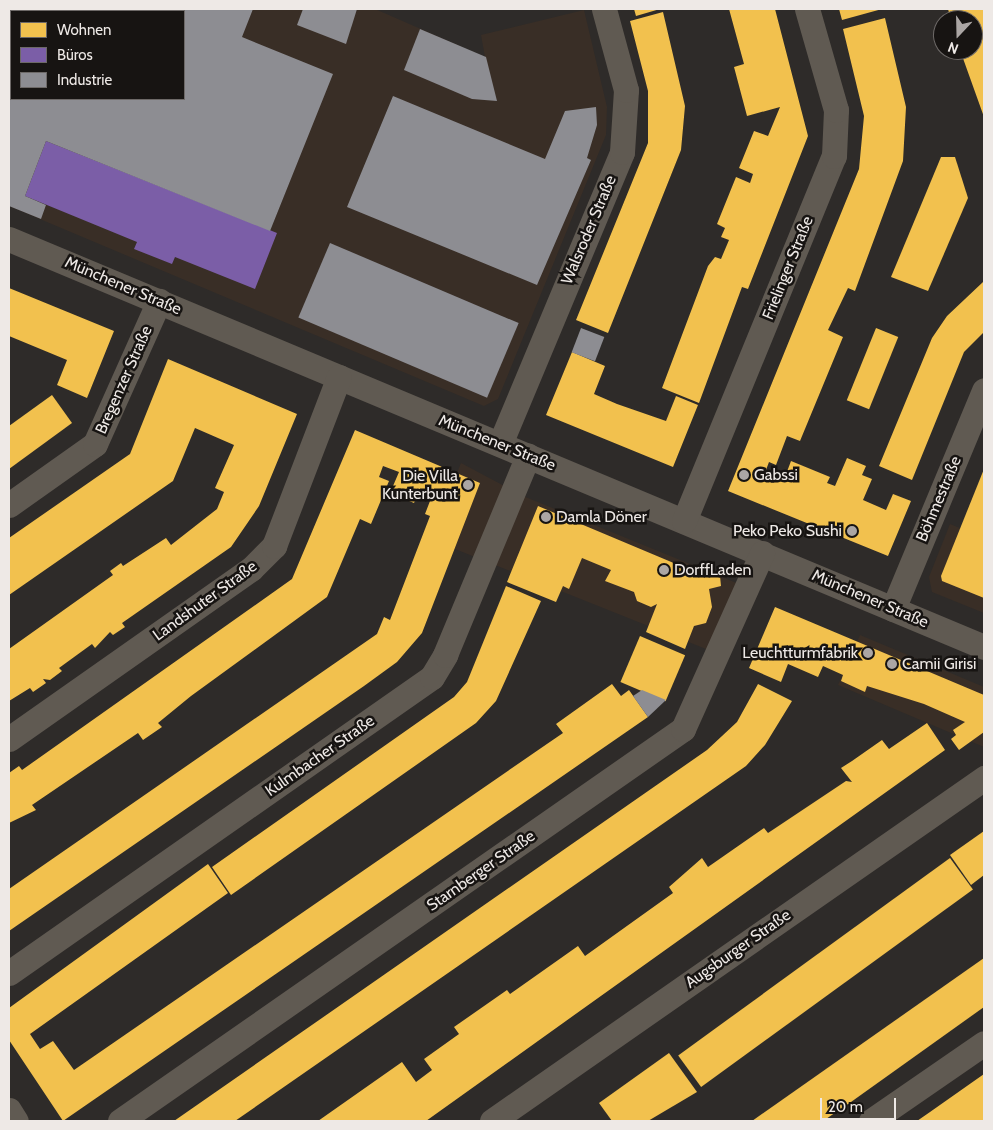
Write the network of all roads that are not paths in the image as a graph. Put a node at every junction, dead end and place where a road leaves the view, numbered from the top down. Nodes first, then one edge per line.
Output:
1 (604, 9) edge
2 (807, 9) edge
3 (9, 239) edge
4 (159, 302) junction
5 (339, 377) junction
6 (984, 390) edge
7 (500, 444) junction
8 (528, 456) junction
9 (9, 504) edge
10 (684, 521) junction
11 (762, 554) junction
12 (893, 609) junction
13 (984, 646) edge
14 (9, 739) edge
15 (984, 778) edge
16 (9, 973) edge
17 (984, 1043) edge
18 (9, 1110) edge
19 (16, 1121) edge
20 (120, 1121) edge
21 (492, 1121) edge
22 (872, 1121) edge

1 - 7 street, Walsroder Straße
2 - 10 street, Frielinger Straße
3 - 4 street, Münchener Straße
4 - 5 street, Münchener Straße
4 - 9 street, Bregenzer Straße
5 - 7 street, Münchener Straße
5 - 14 street, Landshuter Straße
6 - 12 street, Böhmestraße
7 - 8 street, Münchener Straße
8 - 10 street, Münchener Straße
8 - 16 street, Kulmbacher Straße
10 - 11 street, Münchener Straße
11 - 12 street, Münchener Straße
11 - 20 street, Starnberger Straße
12 - 13 street, Münchener Straße
15 - 21 street, Augsburger Straße
17 - 22 street
18 - 19 street

